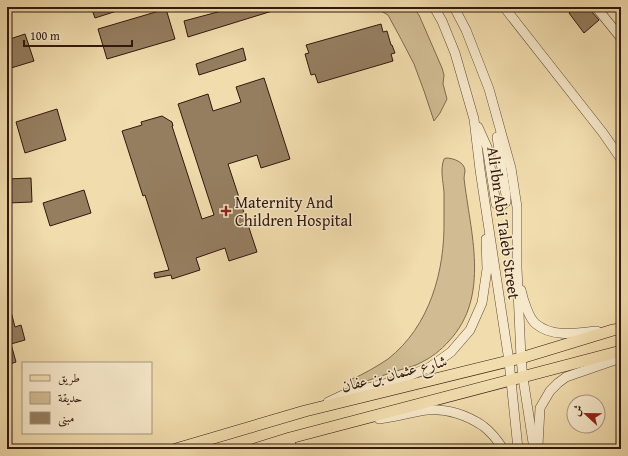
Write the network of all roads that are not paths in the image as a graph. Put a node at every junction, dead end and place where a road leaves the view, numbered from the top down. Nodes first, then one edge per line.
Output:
1 (434, 7) edge
2 (454, 7) edge
3 (504, 7) edge
4 (596, 7) edge
5 (621, 38) edge
6 (489, 89) junction
7 (474, 119) junction
8 (621, 159) edge
9 (486, 202) junction
10 (517, 268) junction
11 (617, 329) edge
12 (621, 351) edge
13 (521, 358) junction
14 (621, 358) edge
15 (509, 361) junction
16 (523, 378) junction
17 (511, 381) junction
18 (305, 411) junction
19 (291, 444) edge
20 (176, 449) edge
21 (255, 449) edge
22 (503, 449) edge
23 (518, 449) edge
24 (534, 449) edge
25 (538, 449) edge

1 - 7 street, Ali Ibn Abi Taleb Street
2 - 6 street
3 - 8 street
4 - 5 street
6 - 7 street
6 - 10 street
7 - 9 street, Ali Ibn Abi Taleb Street
9 - 15 street, Ali Ibn Abi Taleb Street
9 - 18 street
10 - 11 street
10 - 13 street
11 - 13 main road, شارع عثمان بن عفان
12 - 16 main road
13 - 15 main road, شارع عثمان بن عفان
13 - 16 street
14 - 25 street
15 - 17 street, Ali Ibn Abi Taleb Street
15 - 18 main road, شارع عثمان بن عفان
16 - 17 main road
16 - 24 street
17 - 19 main road
17 - 23 street, Ali Ibn Abi Taleb Street
18 - 20 main road, شارع عثمان بن عفان
19 - 21 main road
19 - 22 street

